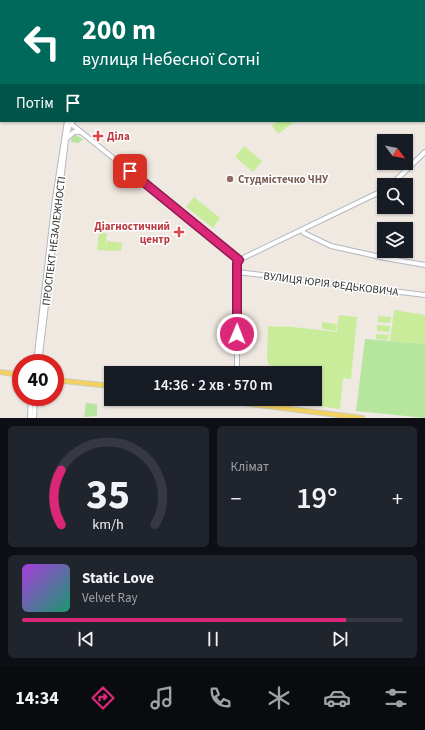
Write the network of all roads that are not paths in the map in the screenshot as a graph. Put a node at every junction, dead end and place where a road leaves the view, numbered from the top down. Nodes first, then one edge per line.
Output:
1 (70, 122) edge
2 (82, 132) junction
3 (66, 140) junction
4 (425, 152) edge
5 (398, 178) edge
6 (377, 194) edge
7 (303, 232) junction
8 (239, 260) junction
9 (425, 264) edge
10 (237, 272) junction
11 (425, 295) edge
12 (37, 354) edge
13 (40, 354) edge
14 (237, 366) edge
15 (0, 372) edge
16 (12, 374) edge
17 (64, 381) edge
18 (104, 385) edge
19 (31, 406) edge
20 (35, 406) edge
21 (274, 406) edge
22 (30, 418) edge
23 (34, 418) edge
24 (362, 418) edge

1 - 2 street
1 - 3 street, ПРОСПЕКТ НЕЗАЛЕЖНОСТІ
1 - 12 street, ПРОСПЕКТ НЕЗАЛЕЖНОСТІ
2 - 3 street
2 - 8 street
3 - 13 street, ПРОСПЕКТ НЕЗАЛЕЖНОСТІ
4 - 5 street
6 - 7 street
7 - 8 street
7 - 9 street
8 - 10 street
10 - 11 street, ВУЛИЦЯ ЮРІЯ ФЕДЬКОВИЧА
10 - 14 street
15 - 16 main road
17 - 18 main road
19 - 22 street
20 - 23 street
21 - 24 main road

